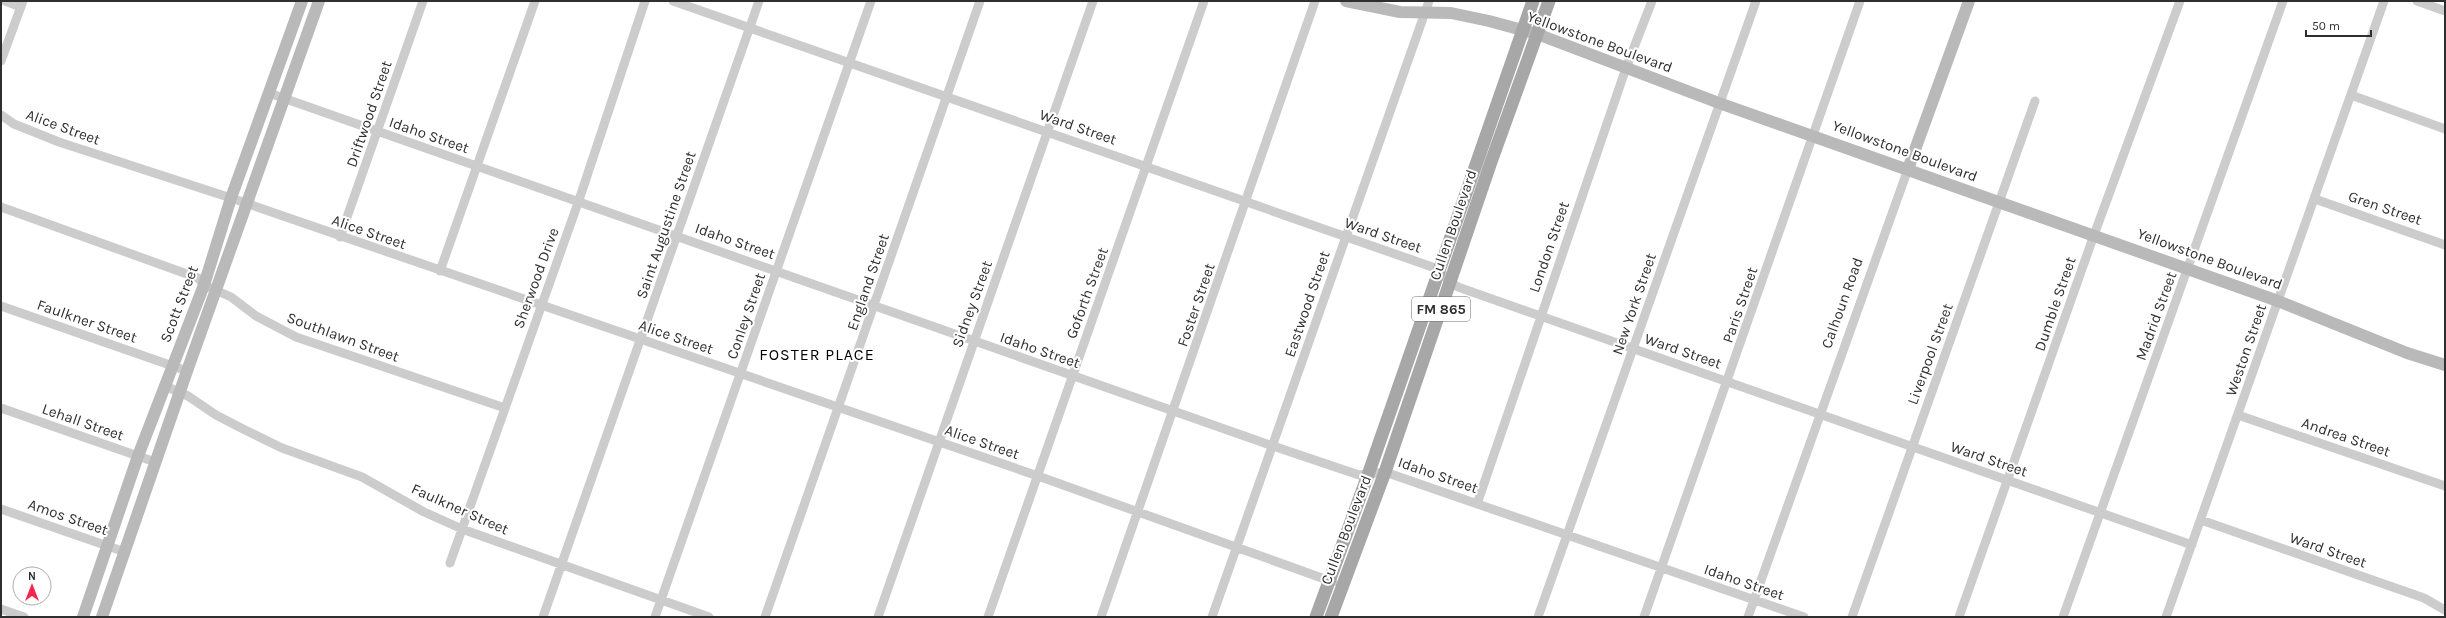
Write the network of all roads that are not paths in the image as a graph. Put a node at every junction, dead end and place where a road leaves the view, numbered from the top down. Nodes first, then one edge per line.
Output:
1 (5, 1) edge
2 (302, 1) edge
3 (319, 1) edge
4 (423, 1) edge
5 (535, 1) edge
6 (645, 1) edge
7 (673, 1) edge
8 (759, 1) edge
9 (871, 1) edge
10 (980, 1) edge
11 (1093, 1) edge
12 (1204, 1) edge
13 (1315, 1) edge
14 (1346, 1) edge
15 (1532, 1) edge
16 (1549, 1) edge
17 (1652, 1) edge
18 (1756, 1) edge
19 (1860, 1) edge
20 (1969, 1) edge
21 (2180, 1) edge
22 (2283, 1) edge
23 (2384, 1) edge
24 (2417, 1) edge
25 (22, 4) edge
26 (1427, 6) edge
27 (2445, 11) edge
28 (750, 27) junction
29 (1522, 30) junction
30 (1537, 34) junction
31 (1, 61) edge
32 (850, 63) junction
33 (1626, 68) junction
34 (269, 93) junction
35 (2351, 95) junction
36 (946, 98) junction
37 (285, 99) junction
38 (2035, 101) dead end
39 (1719, 103) junction
40 (1, 115) edge
41 (2445, 129) edge
42 (1049, 131) junction
43 (377, 132) junction
44 (1813, 136) junction
45 (1478, 157) junction
46 (1491, 162) junction
47 (478, 166) junction
48 (1148, 166) junction
49 (1908, 169) junction
50 (232, 198) junction
51 (2315, 199) junction
52 (1246, 202) junction
53 (1999, 202) junction
54 (578, 203) junction
55 (248, 204) junction
56 (1, 207) edge
57 (2094, 235) junction
58 (1345, 236) junction
59 (340, 237) junction
60 (676, 237) junction
61 (2445, 244) edge
62 (1438, 269) junction
63 (2188, 269) junction
64 (776, 270) junction
65 (440, 271) junction
66 (1450, 282) junction
67 (204, 286) junction
68 (217, 292) junction
69 (2278, 301) junction
70 (1, 306) edge
71 (540, 306) junction
72 (874, 306) junction
73 (1541, 316) junction
74 (642, 340) junction
75 (973, 343) junction
76 (1633, 348) junction
77 (172, 365) junction
78 (2445, 365) edge
79 (187, 371) junction
80 (1403, 373) junction
81 (740, 374) junction
82 (1072, 376) junction
83 (1417, 378) junction
84 (1728, 382) junction
85 (165, 386) junction
86 (180, 392) junction
87 (1, 408) edge
88 (506, 408) junction
89 (840, 408) junction
90 (1174, 412) junction
91 (1819, 414) junction
92 (2238, 415) junction
93 (939, 443) junction
94 (1273, 446) junction
95 (1912, 447) junction
96 (138, 456) junction
97 (156, 462) junction
98 (1385, 472) junction
99 (1368, 475) junction
100 (1038, 476) junction
101 (2008, 480) junction
102 (2445, 486) edge
103 (1476, 504) junction
104 (1, 509) edge
105 (1138, 512) junction
106 (2100, 512) junction
107 (2201, 520) junction
108 (462, 529) junction
109 (1568, 536) junction
110 (2192, 545) junction
111 (108, 546) junction
112 (1236, 548) junction
113 (125, 552) junction
114 (450, 562) dead end
115 (562, 565) junction
116 (1661, 567) junction
117 (1329, 581) junction
118 (1342, 586) junction
119 (660, 600) junction
120 (1754, 600) junction
121 (1, 609) edge
122 (2445, 610) edge
123 (24, 617) edge
124 (83, 617) edge
125 (102, 617) edge
126 (543, 617) edge
127 (655, 617) edge
128 (709, 617) edge
129 (765, 617) edge
130 (878, 617) edge
131 (988, 617) edge
132 (1101, 617) edge
133 (1212, 617) edge
134 (1316, 617) edge
135 (1331, 617) edge
136 (1538, 617) edge
137 (1644, 617) edge
138 (1748, 617) edge
139 (1804, 617) edge
140 (1852, 617) edge
141 (1959, 617) edge
142 (2063, 617) edge
143 (2166, 617) edge

1 - 25 street
2 - 34 street, Scott Street
3 - 37 street, Scott Street
4 - 43 street, Driftwood Street
5 - 47 street
6 - 54 street, Sherwood Drive
7 - 28 street, Ward Street
8 - 28 street, Saint Augustine Street
9 - 32 street, Conley Street
10 - 36 street, England Street
11 - 42 street, Sidney Street
12 - 48 street, Goforth Street
13 - 52 street, Foster Street
14 - 26 street, Yellowstone Boulevard
15 - 29 main road, Cullen Boulevard / FM 865
16 - 30 main road, Cullen Boulevard / FM 865
17 - 33 street, London Street
18 - 39 street, New York Street
19 - 44 street, Paris Street
20 - 49 street, Calhoun Road
21 - 57 street, Dumble Street
22 - 63 street, Madrid Street
23 - 35 street, Weston Street
24 - 27 street
25 - 31 street
26 - 29 street, Yellowstone Boulevard
26 - 58 street, Eastwood Street
28 - 32 street, Ward Street
28 - 60 street, Saint Augustine Street
29 - 30 street, Yellowstone Boulevard
29 - 45 main road, Cullen Boulevard / FM 865
30 - 33 street, Yellowstone Boulevard
30 - 46 main road, Cullen Boulevard / FM 865
32 - 36 street, Ward Street
32 - 64 street, Conley Street
33 - 39 street, Yellowstone Boulevard
33 - 73 street, London Street
34 - 37 street, Idaho Street
34 - 50 street, Scott Street
35 - 41 street
35 - 51 street, Weston Street
36 - 42 street, Ward Street
36 - 72 street, England Street
37 - 43 street, Idaho Street
37 - 55 street, Scott Street
38 - 53 street, Liverpool Street
39 - 44 street, Yellowstone Boulevard
39 - 76 street, New York Street
40 - 50 street, Alice Street
42 - 48 street, Ward Street
42 - 75 street, Sidney Street
43 - 47 street, Idaho Street
43 - 59 street, Driftwood Street
44 - 49 street, Yellowstone Boulevard
44 - 84 street, Paris Street
45 - 46 main road
45 - 62 main road, Cullen Boulevard / FM 865
46 - 66 main road, Cullen Boulevard / FM 865
47 - 54 street, Idaho Street
47 - 65 street
48 - 52 street, Ward Street
48 - 82 street, Goforth Street
49 - 53 street, Yellowstone Boulevard
49 - 91 street, Calhoun Road
50 - 55 street, Alice Street
50 - 67 street, Scott Street
51 - 61 street, Gren Street
51 - 69 street, Weston Street
52 - 58 street, Ward Street
52 - 90 street, Foster Street
53 - 57 street, Yellowstone Boulevard
53 - 95 street, Liverpool Street
54 - 60 street, Idaho Street
54 - 71 street, Sherwood Drive
55 - 59 street, Alice Street
55 - 68 street, Scott Street
56 - 67 street, Southlawn Street
57 - 63 street, Yellowstone Boulevard
57 - 101 street, Dumble Street
58 - 62 street, Ward Street
58 - 94 street, Eastwood Street
59 - 65 street, Alice Street
60 - 64 street, Idaho Street
60 - 74 street, Saint Augustine Street
62 - 66 street, Ward Street
62 - 80 main road, Cullen Boulevard / FM 865
63 - 69 street, Yellowstone Boulevard
63 - 106 street, Madrid Street
64 - 72 street, Idaho Street
64 - 81 street, Conley Street
65 - 71 street, Alice Street
66 - 73 street, Ward Street
66 - 83 main road, Cullen Boulevard / FM 865
67 - 68 street, Southlawn Street
67 - 77 street, Scott Street
68 - 79 street, Scott Street
68 - 88 street, Southlawn Street
69 - 78 street, Yellowstone Boulevard
69 - 92 street, Weston Street
70 - 77 street, Faulkner Street
71 - 74 street, Alice Street
71 - 88 street, Sherwood Drive
72 - 75 street, Idaho Street
72 - 89 street, England Street
73 - 76 street, Ward Street
73 - 103 street, London Street
74 - 81 street, Alice Street
74 - 115 street, Saint Augustine Street
75 - 82 street, Idaho Street
75 - 93 street, Sidney Street
76 - 84 street, Ward Street
76 - 109 street, New York Street
77 - 79 street, Faulkner Street
77 - 85 street, Scott Street
79 - 86 street, Scott Street
80 - 83 main road
80 - 99 main road, Cullen Boulevard / FM 865
81 - 89 street, Alice Street
81 - 119 street, Conley Street
82 - 90 street, Idaho Street
82 - 100 street, Goforth Street
83 - 98 main road, Cullen Boulevard / FM 865
84 - 91 street, Ward Street
84 - 116 street, Paris Street
85 - 86 street, Faulkner Street
85 - 96 street, Scott Street
86 - 97 street, Scott Street
86 - 108 street, Faulkner Street
87 - 96 street, Lehall Street
88 - 108 street, Sherwood Drive
89 - 93 street, Alice Street
89 - 129 street, England Street
90 - 94 street, Idaho Street
90 - 105 street, Foster Street
91 - 95 street, Ward Street
91 - 120 street, Calhoun Road
92 - 102 street, Andrea Street
92 - 107 street, Weston Street
93 - 100 street, Alice Street
93 - 130 street, Sidney Street
94 - 99 street, Idaho Street
94 - 112 street, Eastwood Street
95 - 101 street, Ward Street
95 - 140 street, Liverpool Street
96 - 97 street, Lehall Street
96 - 111 street, Scott Street
97 - 113 street, Scott Street
98 - 99 street, Idaho Street
98 - 103 street, Idaho Street
98 - 118 main road, Cullen Boulevard / FM 865
99 - 117 main road, Cullen Boulevard / FM 865
100 - 105 street, Alice Street
100 - 131 street, Goforth Street
101 - 106 street, Ward Street
101 - 141 street, Dumble Street
103 - 109 street, Idaho Street
104 - 111 street, Amos Street
105 - 112 street, Alice Street
105 - 132 street, Foster Street
106 - 110 street, Ward Street
106 - 142 street, Madrid Street
107 - 110 street, Weston Street
107 - 122 street, Ward Street
108 - 114 street, Sherwood Drive
108 - 115 street, Faulkner Street
109 - 116 street, Idaho Street
109 - 136 street, New York Street
110 - 143 street, Weston Street
111 - 113 street, Amos Street
111 - 124 street, Scott Street
112 - 117 street, Alice Street
112 - 133 street, Eastwood Street
113 - 125 street, Scott Street
115 - 119 street, Faulkner Street
115 - 126 street, Saint Augustine Street
116 - 120 street, Idaho Street
116 - 137 street, Paris Street
117 - 118 street, Alice Street
117 - 134 main road, Cullen Boulevard / FM 865
118 - 135 main road, Cullen Boulevard / FM 865
119 - 127 street, Conley Street
119 - 128 street, Faulkner Street
120 - 138 street, Calhoun Road
120 - 139 street, Idaho Street
121 - 123 street

